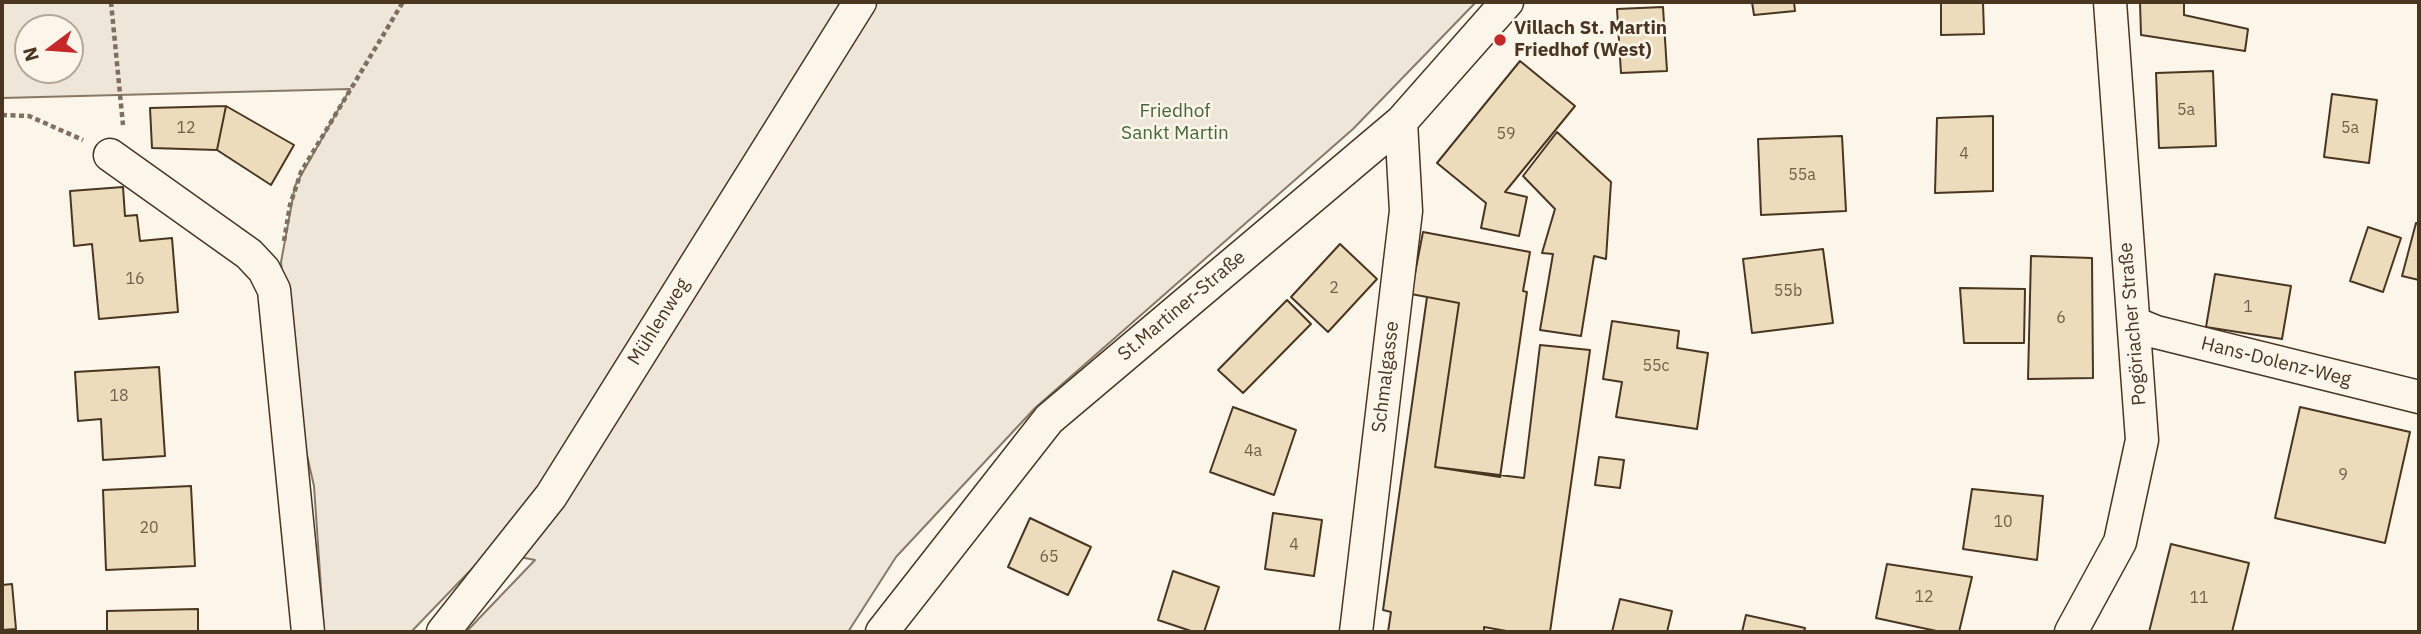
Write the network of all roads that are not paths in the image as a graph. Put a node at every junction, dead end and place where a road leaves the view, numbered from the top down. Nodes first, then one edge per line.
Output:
1 (860, 2) edge
2 (1507, 2) edge
3 (2110, 2) edge
4 (1401, 122) junction
5 (110, 155) road end
6 (2134, 323) junction
7 (2419, 397) edge
8 (308, 632) edge
9 (443, 632) edge
10 (882, 632) edge
11 (1356, 632) edge
12 (2071, 632) edge

1 - 9 street, Mühlenweg
2 - 4 street, St.Martiner-Straße
3 - 6 street, Pogöriacher Straße
4 - 10 street, St.Martiner-Straße
4 - 11 street, Schmalgasse
5 - 8 street
6 - 7 street, Hans-Dolenz-Weg
6 - 12 street, Pogöriacher Straße

